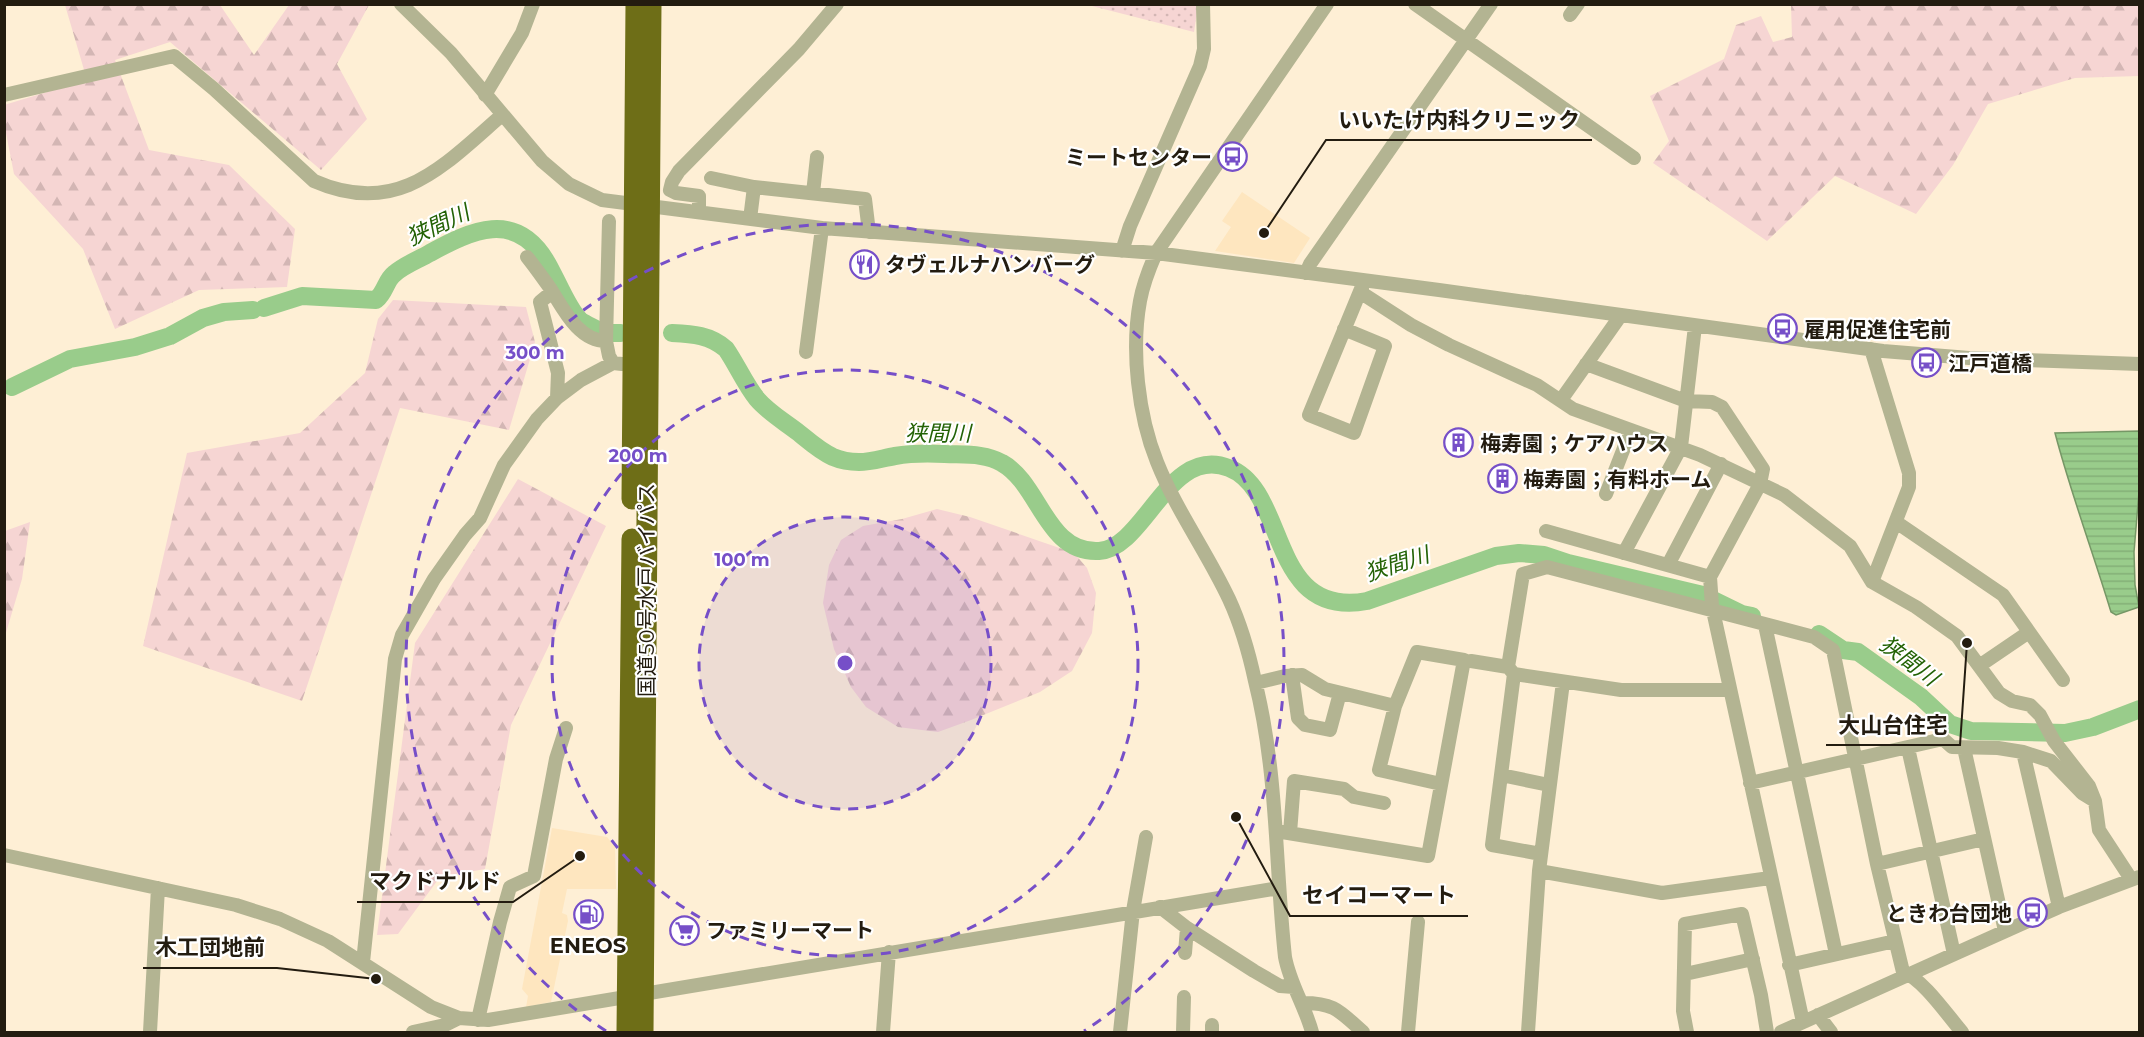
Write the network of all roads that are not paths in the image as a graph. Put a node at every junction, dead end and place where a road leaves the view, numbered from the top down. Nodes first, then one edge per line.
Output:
1 (401, 4) edge
2 (533, 4) edge
3 (636, 4) edge
4 (651, 4) edge
5 (837, 4) edge
6 (1203, 4) edge
7 (1327, 4) edge
8 (1415, 4) edge
9 (1491, 4) edge
10 (1467, 39) junction
11 (4, 95) edge
12 (485, 95) junction
13 (502, 115) junction
14 (816, 157) dead end
15 (1634, 158) dead end
16 (711, 178) dead end
17 (754, 187) junction
18 (813, 193) junction
19 (642, 205) junction
20 (699, 212) junction
21 (750, 219) junction
22 (609, 221) dead end
23 (822, 228) junction
24 (869, 232) junction
25 (1122, 251) junction
26 (1156, 253) junction
27 (527, 257) dead end
28 (1306, 273) junction
29 (1360, 284) junction
30 (552, 292) junction
31 (1621, 315) junction
32 (1695, 326) junction
33 (1344, 329) junction
34 (606, 341) junction
35 (1871, 349) junction
36 (806, 352) dead end
37 (623, 364) junction
38 (1586, 364) junction
39 (2139, 364) edge
40 (557, 398) junction
41 (1561, 400) junction
42 (1686, 400) junction
43 (1631, 430) junction
44 (1682, 447) junction
45 (1721, 464) junction
46 (1760, 484) junction
47 (1606, 494) dead end
48 (1896, 522) junction
49 (1546, 531) dead end
50 (1624, 553) junction
51 (1668, 565) junction
52 (1710, 582) junction
53 (1872, 582) junction
54 (1712, 609) junction
55 (1765, 625) junction
56 (2029, 632) junction
57 (1471, 661) dead end
58 (1979, 666) junction
59 (1511, 670) junction
60 (1292, 675) junction
61 (2063, 680) dead end
62 (1563, 682) junction
63 (1256, 683) junction
64 (1729, 690) junction
65 (1340, 693) junction
66 (1395, 706) junction
67 (566, 728) dead end
68 (1908, 748) junction
69 (1964, 748) junction
70 (2023, 752) junction
71 (1856, 759) junction
72 (1798, 772) junction
73 (1501, 775) junction
74 (1750, 783) junction
75 (1441, 784) junction
76 (1549, 785) junction
77 (2095, 801) junction
78 (1384, 803) dead end
79 (1283, 832) junction
80 (1146, 837) dead end
81 (1984, 839) junction
82 (1932, 851) junction
83 (1541, 854) junction
84 (4, 855) edge
85 (1877, 864) junction
86 (1539, 871) junction
87 (1770, 878) junction
88 (2135, 878) edge
89 (158, 888) junction
90 (1279, 888) junction
91 (1160, 907) junction
92 (2059, 907) junction
93 (1133, 911) junction
94 (1418, 922) dead end
95 (1187, 928) junction
96 (2005, 931) junction
97 (1895, 941) junction
98 (890, 952) junction
99 (1185, 953) dead end
100 (1836, 954) junction
101 (1954, 954) junction
102 (1753, 959) junction
103 (363, 962) junction
104 (1789, 965) junction
105 (1685, 974) junction
106 (1910, 975) junction
107 (1294, 987) junction
108 (635, 996) junction
109 (1184, 996) dead end
110 (1303, 1003) junction
111 (1818, 1015) junction
112 (459, 1018) junction
113 (478, 1020) junction
114 (1803, 1022) junction
115 (150, 1032) edge
116 (413, 1032) edge
117 (627, 1032) edge
118 (643, 1032) edge
119 (883, 1032) edge
120 (1120, 1032) edge
121 (1183, 1032) edge
122 (1312, 1032) edge
123 (1363, 1032) edge
124 (1408, 1032) edge
125 (1528, 1032) edge
126 (1687, 1032) edge
127 (1767, 1032) edge
128 (1781, 1032) edge
129 (1831, 1032) edge
130 (1962, 1032) edge

1 - 12 street
2 - 12 street
3 - 19 highway, 国道50号水戸バイパス
4 - 19 highway, 国道50号水戸バイパス
5 - 20 street
6 - 25 street
7 - 26 street
8 - 10 street
9 - 10 street
10 - 15 street
10 - 28 street
11 - 13 street
12 - 13 street
13 - 19 street
14 - 18 street
16 - 17 street
17 - 18 street
17 - 21 street
18 - 24 street
19 - 20 street
19 - 37 highway, 国道50号水戸バイパス
19 - 108 highway, 国道50号水戸バイパス
20 - 21 street
21 - 23 street
22 - 34 street
23 - 24 street
23 - 36 street
24 - 25 street
25 - 26 street
26 - 28 street
26 - 63 street
27 - 30 street
28 - 29 street
29 - 31 street
29 - 33 street
29 - 41 street
30 - 34 street
30 - 40 street
31 - 32 street
31 - 38 street
32 - 35 street
32 - 42 street
33 - 33 street
34 - 37 street
35 - 39 street
35 - 48 street
37 - 40 street
37 - 108 highway, 国道50号水戸バイパス
38 - 41 street
38 - 42 street
40 - 103 street
41 - 43 street
42 - 44 street
42 - 46 street
43 - 44 street
43 - 47 street
44 - 45 street
44 - 50 street
45 - 46 street
45 - 51 street
46 - 52 street
46 - 53 street
48 - 53 street
48 - 56 street
49 - 50 street
50 - 51 street
51 - 52 street
52 - 54 street
53 - 58 street
54 - 55 street
54 - 59 street
54 - 64 street
55 - 71 street
55 - 72 street
56 - 58 street
56 - 61 street
57 - 59 street
58 - 77 street
59 - 62 street
59 - 73 street
60 - 63 street
60 - 65 street
60 - 65 street
62 - 64 street
62 - 76 street
63 - 79 street
64 - 74 street
65 - 66 street
66 - 75 street
66 - 75 street
67 - 113 street
68 - 69 street
68 - 71 street
68 - 82 street
69 - 70 street
69 - 81 street
70 - 77 street
70 - 92 street
71 - 72 street
71 - 85 street
72 - 74 street
72 - 100 street
73 - 76 street
73 - 83 street
74 - 87 street
75 - 79 street
76 - 83 street
77 - 88 street
78 - 79 street
79 - 90 street
80 - 93 street
81 - 82 street
81 - 96 street
82 - 85 street
82 - 101 street
83 - 86 street
84 - 89 street
85 - 97 street
86 - 87 street
86 - 125 street
87 - 104 street
88 - 92 street
89 - 103 street
89 - 115 street
90 - 91 street
90 - 107 street
91 - 93 street
91 - 95 street
92 - 96 street
93 - 98 street
93 - 120 street
94 - 124 street
95 - 99 street
95 - 107 street
96 - 101 street
97 - 100 street
97 - 106 street
98 - 108 street
98 - 119 street
100 - 104 street
101 - 106 street
102 - 105 street
102 - 105 street
102 - 127 street
103 - 112 street
104 - 114 street
105 - 126 street
106 - 111 street
106 - 130 street
107 - 110 street
108 - 113 street
108 - 117 highway, 国道50号水戸バイパス
108 - 118 highway, 国道50号水戸バイパス
109 - 121 street
110 - 122 street
110 - 123 street
111 - 114 street
111 - 129 street
112 - 113 street
112 - 116 street
114 - 128 street

